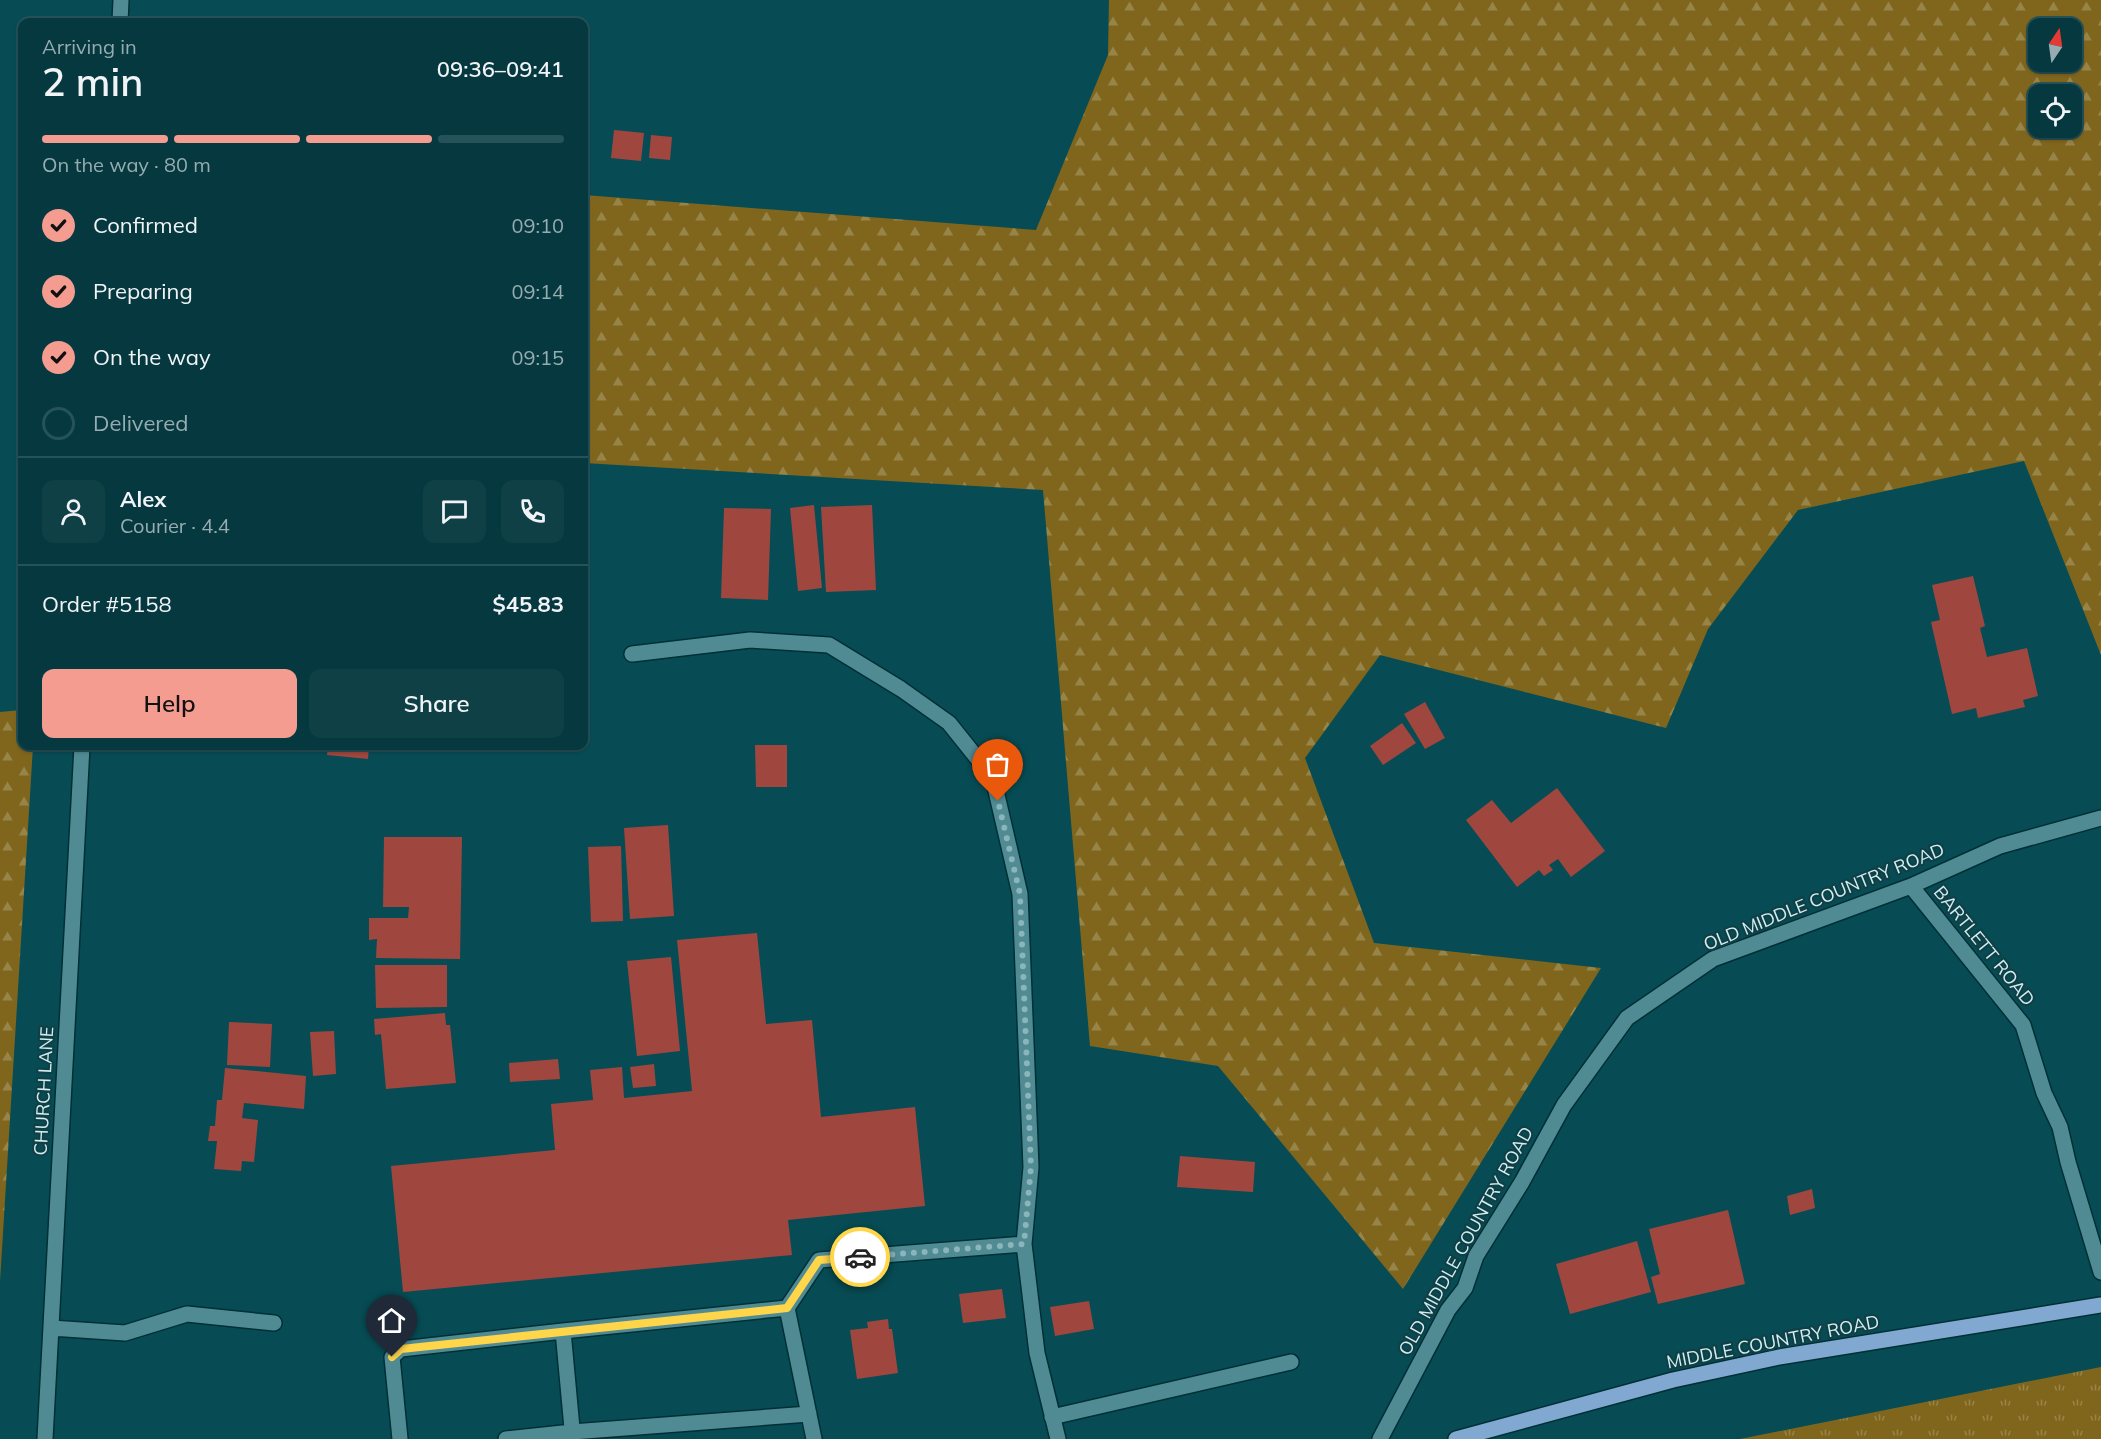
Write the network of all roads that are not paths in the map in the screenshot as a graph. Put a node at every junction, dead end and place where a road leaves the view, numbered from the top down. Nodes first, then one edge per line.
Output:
1 (121, 0) edge
2 (120, 18) edge
3 (632, 654) dead end
4 (82, 750) edge
5 (2101, 818) edge
6 (1911, 886) junction
7 (1024, 1244) junction
8 (2101, 1272) edge
9 (2101, 1305) edge
10 (787, 1308) junction
11 (274, 1323) dead end
12 (51, 1328) junction
13 (563, 1331) junction
14 (1291, 1362) dead end
15 (809, 1414) junction
16 (1052, 1417) junction
17 (572, 1435) edge
18 (45, 1439) edge
19 (400, 1439) edge
20 (506, 1439) edge
21 (814, 1439) edge
22 (1058, 1439) edge
23 (1380, 1439) edge
24 (1456, 1439) edge

1 - 2 street
3 - 7 street
4 - 12 street, CHURCH LANE
5 - 6 street, OLD MIDDLE COUNTRY ROAD
6 - 8 street, BARTLETT ROAD
6 - 23 street, OLD MIDDLE COUNTRY ROAD
7 - 10 street
7 - 16 street
9 - 24 main road, MIDDLE COUNTRY ROAD
10 - 13 street
10 - 15 street
11 - 12 street
12 - 18 street, CHURCH LANE
13 - 17 street
13 - 19 street
14 - 16 street
15 - 17 street
15 - 21 street
16 - 22 street
17 - 20 street

